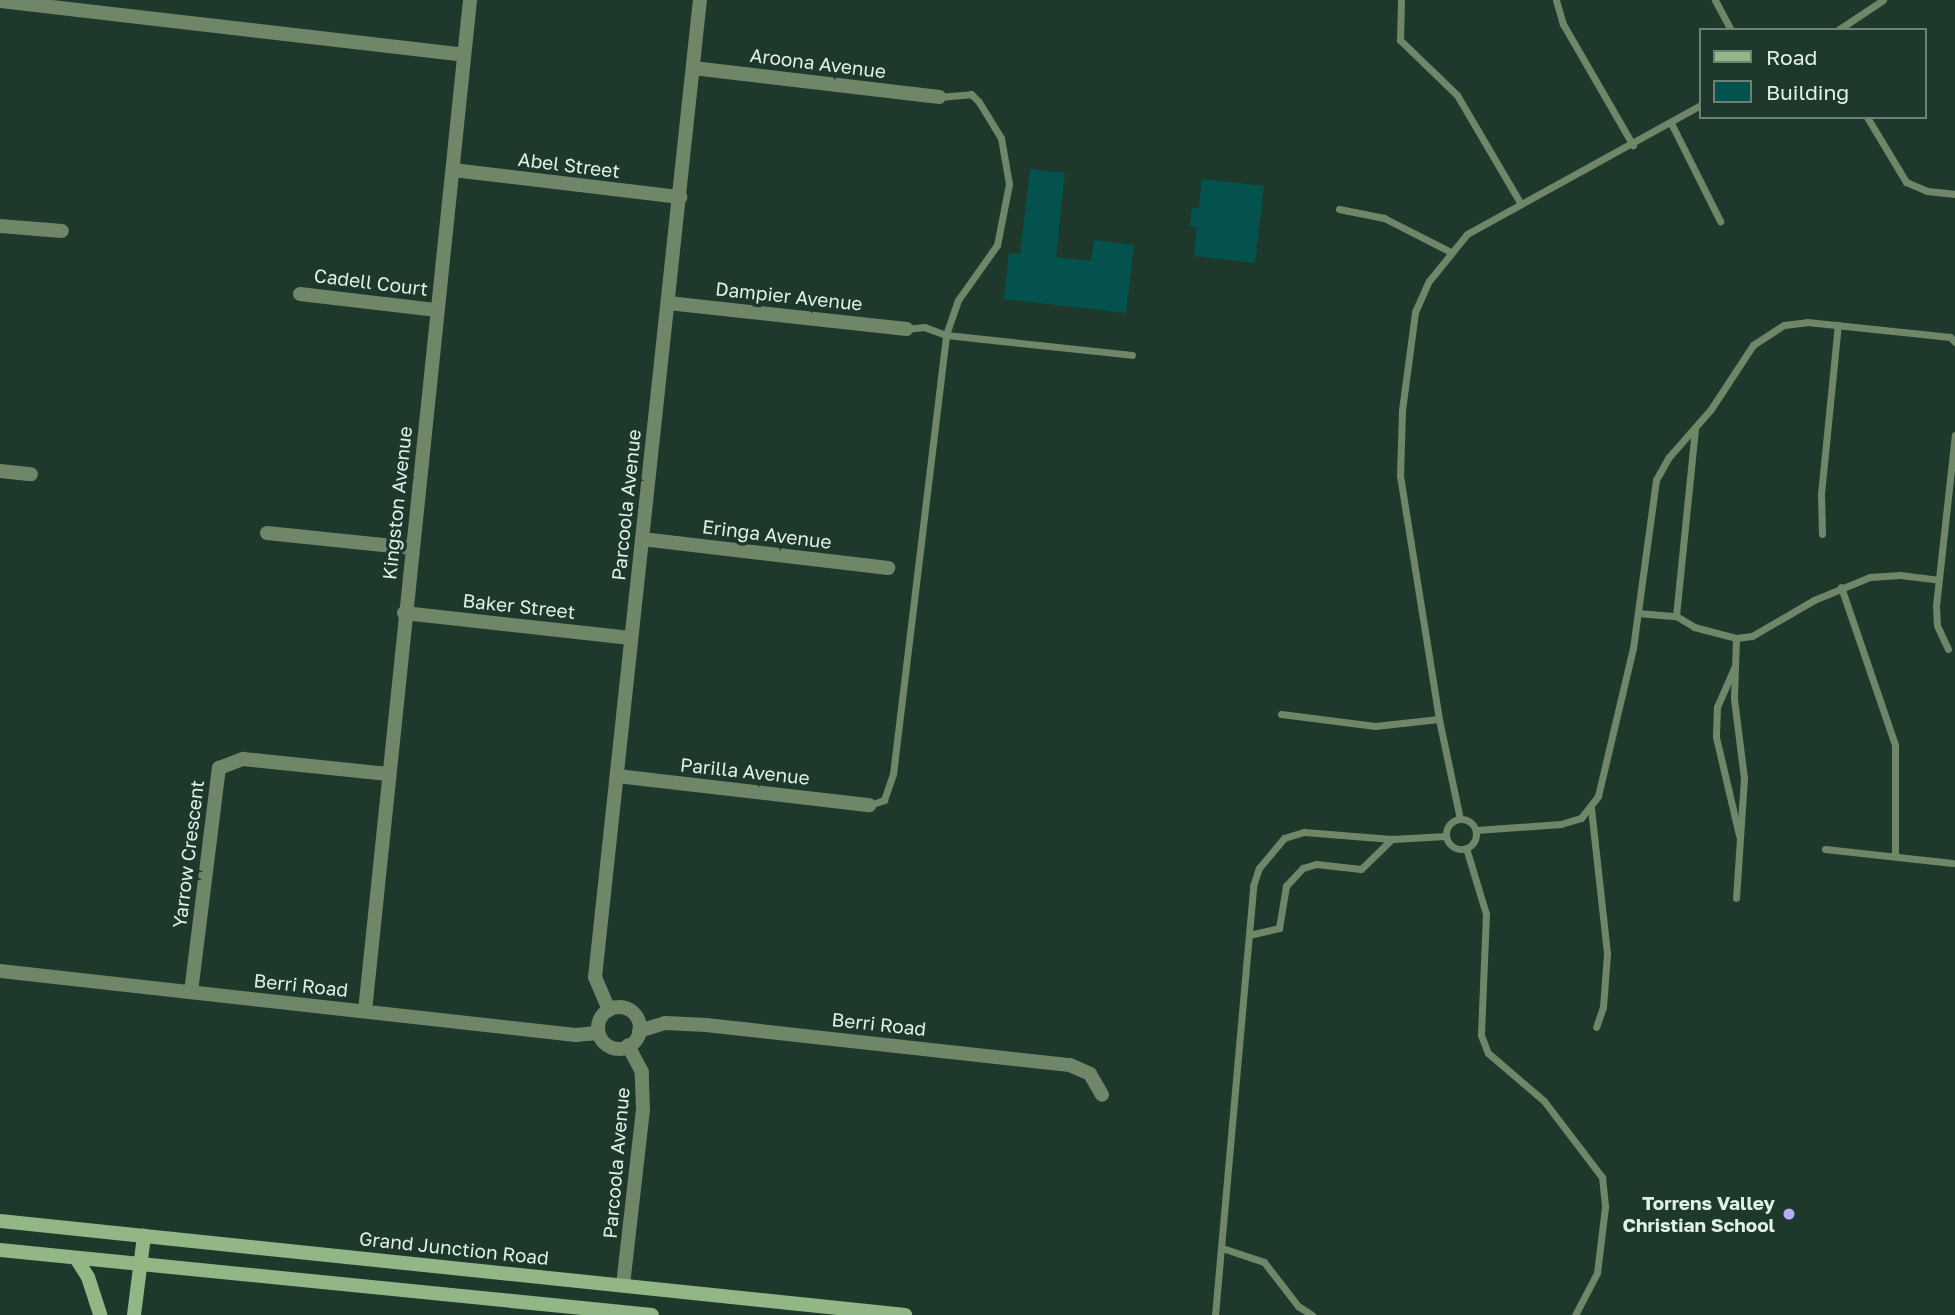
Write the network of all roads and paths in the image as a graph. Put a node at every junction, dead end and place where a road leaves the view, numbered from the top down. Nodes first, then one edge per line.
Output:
1 (470, 0) edge
2 (701, 0) edge
3 (1401, 0) edge
4 (1556, 0) edge
5 (1715, 0) edge
6 (1883, 0) edge
7 (0, 1) edge
8 (1730, 28) edge
9 (1841, 28) edge
10 (464, 55) junction
11 (693, 68) junction
12 (939, 97) joint
13 (1700, 106) edge
14 (1868, 119) edge
15 (1671, 123) junction
16 (1633, 145) junction
17 (453, 170) junction
18 (1955, 194) edge
19 (680, 197) junction
20 (1521, 204) junction
21 (1339, 209) dead end
22 (1720, 221) dead end
23 (0, 226) edge
24 (62, 232) dead end
25 (1450, 251) junction
26 (300, 293) dead end
27 (668, 303) junction
28 (437, 310) junction
29 (1838, 325) junction
30 (907, 329) joint
31 (946, 335) junction
32 (1955, 342) edge
33 (1132, 355) dead end
34 (1695, 430) junction
35 (1955, 435) edge
36 (0, 471) edge
37 (32, 474) dead end
38 (267, 533) dead end
39 (1822, 534) dead end
40 (642, 539) junction
41 (412, 548) junction
42 (888, 568) dead end
43 (1938, 580) junction
44 (1841, 587) junction
45 (404, 613) junction
46 (1638, 613) junction
47 (1676, 616) junction
48 (631, 638) junction
49 (1736, 638) junction
50 (1948, 649) dead end
51 (1735, 666) junction
52 (1280, 714) dead end
53 (1439, 719) junction
54 (388, 774) junction
55 (617, 776) junction
56 (869, 805) joint
57 (1591, 808) junction
58 (1460, 819) junction
59 (1476, 830) junction
60 (1446, 836) junction
61 (1392, 839) junction
62 (1740, 839) junction
63 (1466, 848) junction
64 (1825, 849) dead end
65 (1895, 855) junction
66 (1952, 863) dead end
67 (1736, 898) dead end
68 (1249, 935) junction
69 (0, 971) edge
70 (191, 992) junction
71 (609, 1010) junction
72 (365, 1011) junction
73 (1595, 1027) dead end
74 (639, 1031) junction
75 (598, 1033) junction
76 (628, 1046) junction
77 (1102, 1095) dead end
78 (0, 1221) edge
79 (144, 1236) junction
80 (1222, 1248) junction
81 (0, 1250) edge
82 (76, 1258) junction
83 (141, 1264) junction
84 (623, 1285) junction
85 (621, 1312) junction
86 (889, 1314) edge
87 (100, 1315) edge
88 (134, 1315) edge
89 (652, 1315) edge
90 (905, 1315) edge
91 (1215, 1315) edge
92 (1312, 1315) edge
93 (1575, 1315) edge

1 - 10 street, Kingston Avenue
2 - 11 street, Parcoola Avenue
3 - 20 lane
4 - 16 lane
5 - 8 lane
6 - 9 lane
7 - 10 street
10 - 17 street, Kingston Avenue
11 - 12 street, Aroona Avenue
11 - 19 street, Parcoola Avenue
12 - 31 lane
13 - 15 lane
14 - 18 lane
15 - 16 lane
15 - 22 lane
16 - 20 lane
17 - 19 street, Abel Street
17 - 28 street, Kingston Avenue
19 - 27 street, Parcoola Avenue
20 - 25 lane
21 - 25 lane
23 - 24 street
25 - 53 lane
26 - 28 street, Cadell Court
27 - 30 street, Dampier Avenue
27 - 40 street, Parcoola Avenue
28 - 41 street, Kingston Avenue
29 - 32 lane
29 - 34 lane
29 - 39 lane
30 - 31 lane
31 - 33 lane
31 - 56 lane
34 - 46 lane
34 - 47 lane
35 - 43 lane
36 - 37 street
38 - 41 street
40 - 42 street, Eringa Avenue
40 - 48 street, Parcoola Avenue
41 - 45 street, Kingston Avenue
43 - 44 lane
43 - 50 lane
44 - 49 lane
44 - 65 lane
45 - 48 street, Baker Street
45 - 54 street, Kingston Avenue
46 - 47 lane
46 - 57 lane
47 - 49 lane
48 - 55 street, Parcoola Avenue
49 - 51 lane
51 - 62 lane
51 - 62 lane
52 - 53 lane
53 - 58 lane
54 - 70 street, Yarrow Crescent
54 - 72 street, Kingston Avenue
55 - 56 street, Parilla Avenue
55 - 71 street, Parcoola Avenue
57 - 59 lane
57 - 73 lane
58 - 59 lane
58 - 60 lane
59 - 63 lane
60 - 61 lane
60 - 63 lane
61 - 68 lane
61 - 68 lane
62 - 67 lane
63 - 93 lane
64 - 65 lane
65 - 66 lane
68 - 80 lane
69 - 70 street, Berri Road
70 - 72 street, Berri Road
71 - 74 street
71 - 75 street
72 - 75 street, Berri Road
74 - 76 street
74 - 77 street, Berri Road
75 - 76 street
76 - 84 street, Parcoola Avenue
78 - 79 main road, Grand Junction Road
79 - 83 main road
79 - 84 main road, Grand Junction Road
80 - 91 lane
80 - 92 lane
81 - 82 main road
82 - 83 main road
82 - 87 main road
83 - 85 main road
83 - 88 main road
84 - 85 main road
84 - 86 main road, Grand Junction Road
85 - 89 main road
86 - 90 main road, Grand Junction Road

